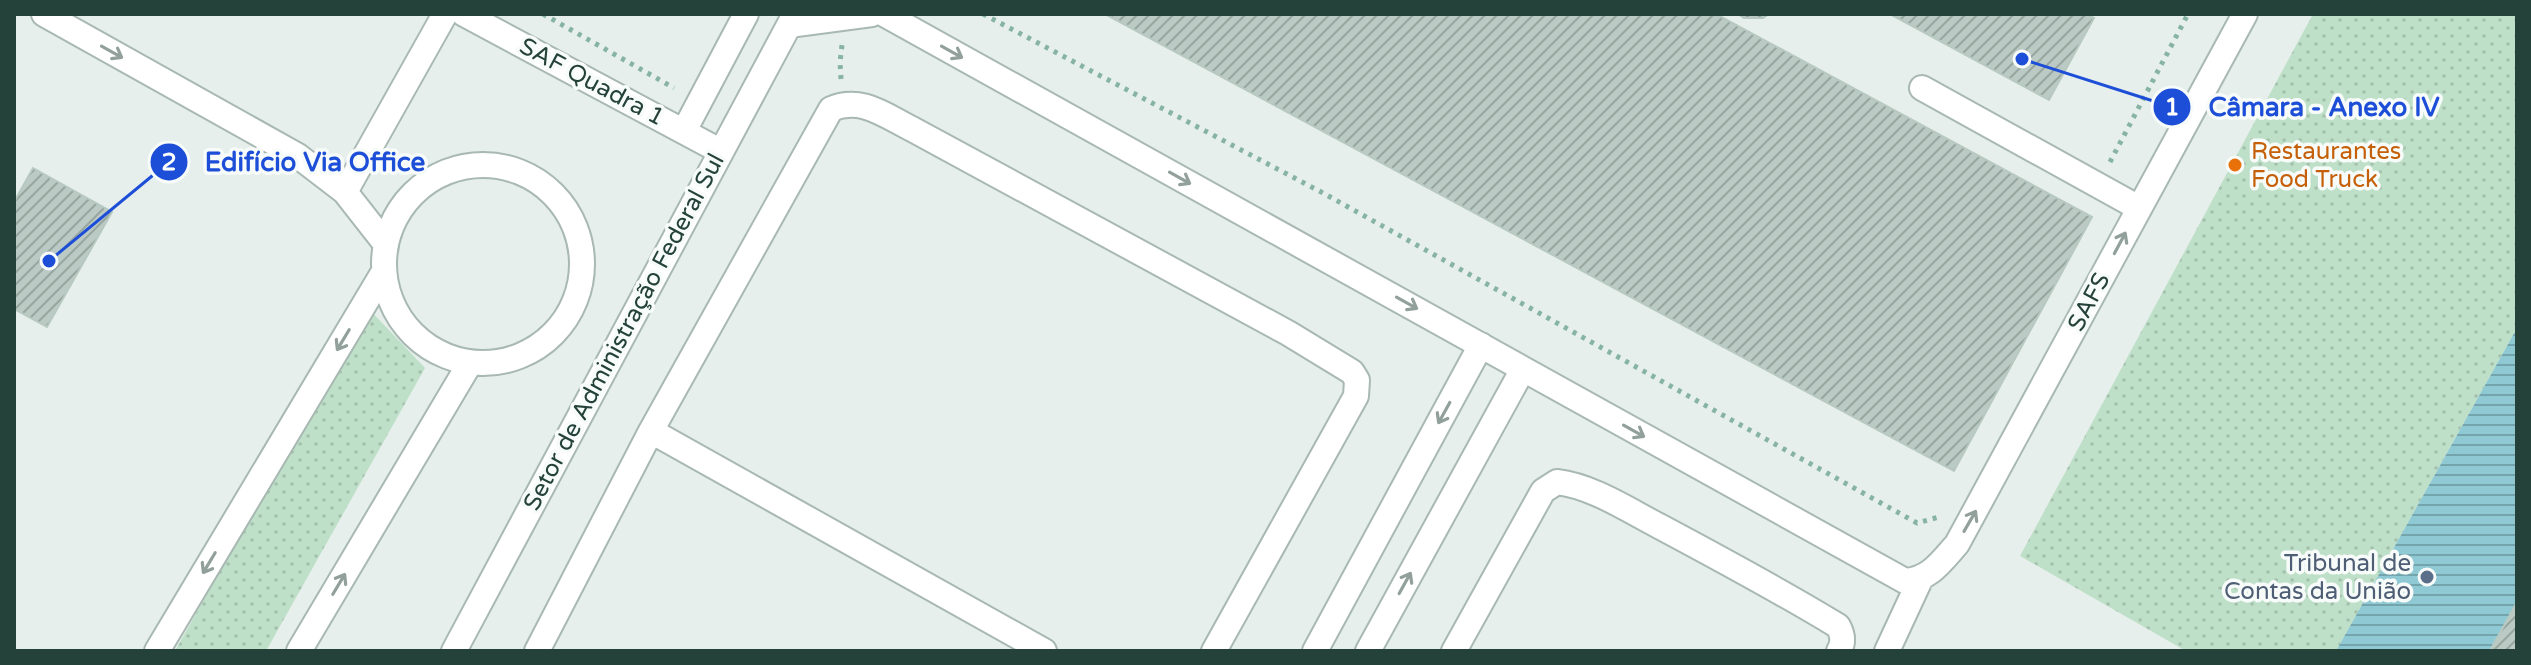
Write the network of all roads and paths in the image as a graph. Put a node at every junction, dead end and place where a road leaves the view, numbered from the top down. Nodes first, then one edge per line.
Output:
1 (44, 14) edge
2 (445, 14) edge
3 (464, 14) edge
4 (543, 14) edge
5 (746, 14) edge
6 (872, 14) edge
7 (884, 14) edge
8 (983, 14) edge
9 (2188, 14) edge
10 (2245, 14) edge
11 (845, 18) junction
12 (792, 19) edge
13 (1922, 88) dead end
14 (699, 102) junction
15 (844, 103) junction
16 (684, 131) junction
17 (720, 151) junction
18 (2108, 166) dead end
19 (345, 192) junction
20 (2139, 208) junction
21 (385, 243) junction
22 (383, 273) junction
23 (1481, 345) junction
24 (470, 363) junction
25 (1523, 369) junction
26 (651, 431) junction
27 (1946, 515) dead end
28 (1920, 580) junction
29 (157, 651) edge
30 (299, 651) edge
31 (454, 651) edge
32 (537, 651) edge
33 (1044, 651) edge
34 (1214, 651) edge
35 (1315, 651) edge
36 (1368, 651) edge
37 (1454, 651) edge
38 (1839, 651) edge
39 (1887, 651) edge

1 -> 19 street
2 - 19 street
3 - 16 street, SAF Quadra 1
4 - 14 path
5 - 14 street, Setor de Administração Federal Sul
6 - 11 street
7 -> 23 street
8 - 27 path
9 - 18 path
10 - 20 street, SAFS
11 - 12 street
11 - 15 path
12 - 17 street, Setor de Administração Federal Sul
13 - 20 street
14 - 16 street, Setor de Administração Federal Sul
15 - 26 street
15 - 34 street
16 - 17 street, SAF Quadra 1
17 - 31 street, Setor de Administração Federal Sul
19 - 21 street
28 -> 20 street, SAFS
21 - 22 street
21 - 24 street
22 - 24 street
22 -> 29 street
23 - 25 street
23 -> 35 street
30 -> 24 street
25 -> 28 street
36 -> 25 street
26 - 32 street
26 - 33 street
28 - 39 street
37 - 38 street

